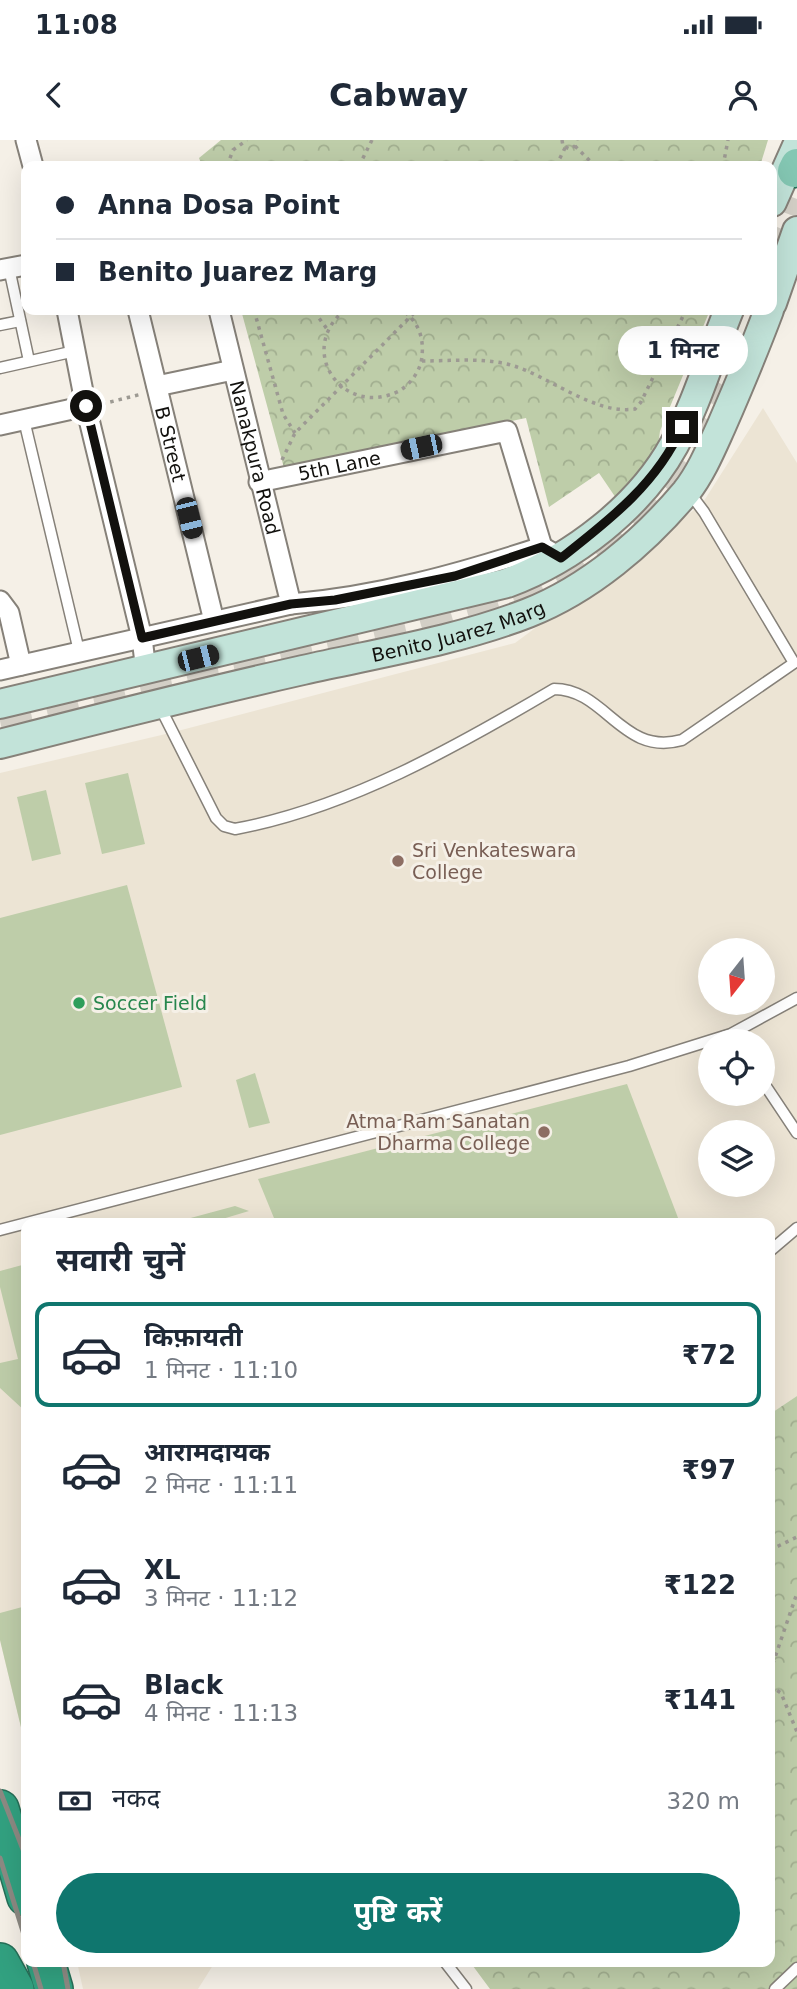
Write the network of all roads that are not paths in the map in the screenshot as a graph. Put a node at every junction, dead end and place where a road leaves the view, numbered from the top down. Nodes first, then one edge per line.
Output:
1 (26, 140) edge
2 (32, 161) edge
3 (796, 161) edge
4 (777, 193) edge
5 (797, 231) edge
6 (12, 268) edge
7 (777, 289) edge
8 (68, 315) edge
9 (139, 315) edge
10 (220, 315) edge
11 (727, 315) edge
12 (767, 315) edge
13 (20, 321) junction
14 (0, 326) edge
15 (75, 351) junction
16 (29, 361) junction
17 (0, 368) edge
18 (233, 370) junction
19 (157, 388) junction
20 (94, 405) junction
21 (24, 420) junction
22 (0, 425) edge
23 (260, 481) junction
24 (687, 490) junction
25 (551, 552) junction
26 (291, 604) junction
27 (3, 610) edge
28 (214, 621) junction
29 (142, 638) junction
30 (79, 650) junction
31 (21, 665) junction
32 (796, 665) edge
33 (0, 670) edge
34 (146, 671) junction
35 (158, 703) junction
36 (0, 704) edge
37 (0, 744) edge
38 (797, 998) edge
39 (748, 1029) edge
40 (698, 1048) edge
41 (775, 1100) edge
42 (797, 1133) edge
43 (46, 1218) edge
44 (21, 1225) edge
45 (797, 1228) edge
46 (0, 1230) edge
47 (775, 1247) edge
48 (0, 1809) edge
49 (21, 1880) edge
50 (0, 1962) edge
51 (47, 1967) edge
52 (449, 1967) edge
53 (797, 1968) edge
54 (15, 1989) edge
55 (54, 1989) edge
56 (466, 1989) edge
57 (775, 1989) edge

1 - 2 street
3 - 4 street
5 - 7 street
6 - 13 lane
8 - 15 street
9 - 19 street, B Street
10 - 18 street, Nanakpura Road
11 - 25 street, Benito Juarez Marg
12 - 24 street, Benito Juarez Marg
13 - 14 lane
13 - 16 lane
15 - 16 lane
15 - 20 street
16 - 17 lane
18 - 19 street
18 - 23 street, Nanakpura Road
19 - 28 street, B Street
20 - 21 street
20 - 29 street
21 - 22 street
21 - 30 lane
23 - 25 street, 5th Lane
23 - 26 street, Nanakpura Road
24 - 32 lane
24 - 35 street, Benito Juarez Marg
25 - 26 street
25 - 34 street, Benito Juarez Marg
26 - 28 street
27 - 31 street
28 - 29 street
29 - 30 street
29 - 34 street
30 - 31 street
31 - 33 street
32 - 35 lane
34 - 36 street, Benito Juarez Marg
35 - 37 street, Benito Juarez Marg
38 - 39 lane
40 - 43 lane
41 - 42 lane
44 - 46 lane
45 - 47 lane
48 - 49 highway
50 - 54 highway
51 - 55 highway
52 - 56 lane
53 - 57 lane

